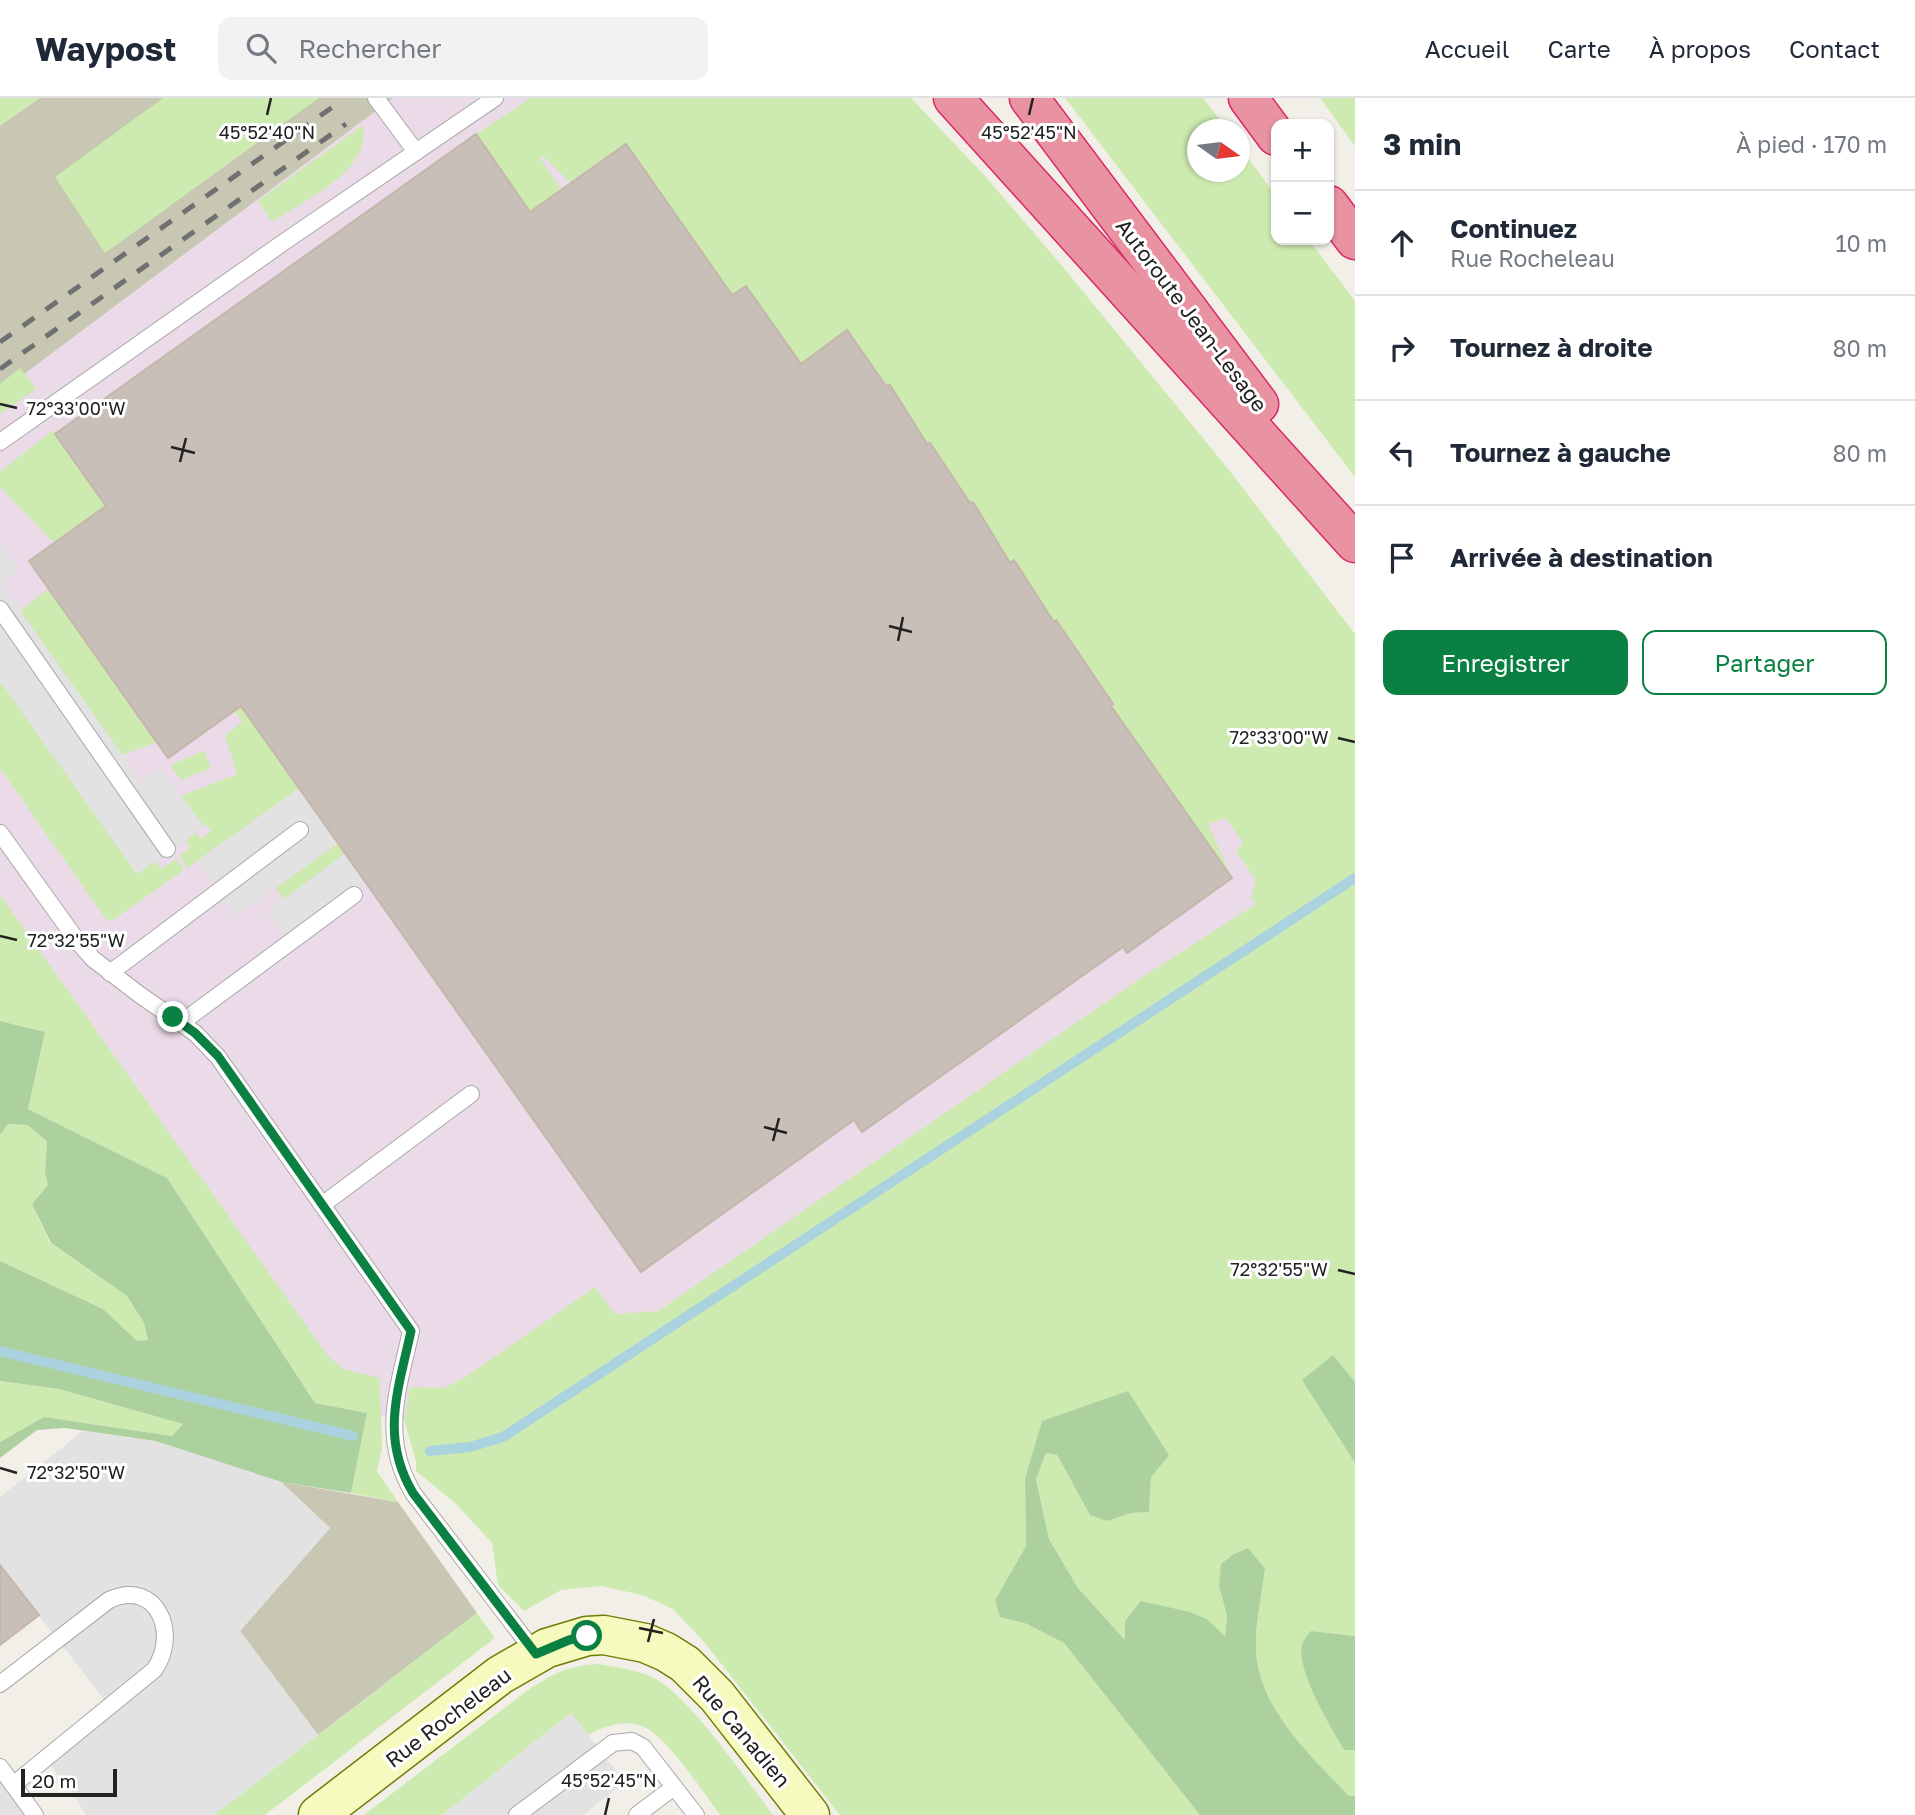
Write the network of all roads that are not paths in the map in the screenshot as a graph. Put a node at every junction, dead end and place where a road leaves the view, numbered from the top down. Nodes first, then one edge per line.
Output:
1 (376, 98) edge
2 (495, 98) edge
3 (953, 98) edge
4 (1029, 98) edge
5 (1250, 98) edge
6 (1271, 128) edge
7 (416, 152) junction
8 (1334, 212) edge
9 (1355, 240) edge
10 (0, 442) edge
11 (1355, 532) edge
12 (1355, 543) edge
13 (0, 609) edge
14 (300, 830) dead end
15 (0, 833) edge
16 (167, 849) dead end
17 (354, 895) dead end
18 (110, 973) junction
19 (181, 1023) junction
20 (471, 1094) dead end
21 (322, 1205) junction
22 (587, 1636) joint
23 (536, 1654) junction
24 (0, 1684) edge
25 (0, 1767) edge
26 (13, 1785) junction
27 (674, 1787) junction
28 (35, 1815) edge
29 (318, 1815) edge
30 (517, 1815) edge
31 (638, 1815) edge
32 (696, 1815) edge
33 (810, 1815) edge

1 - 7 lane
2 - 7 lane
3 - 12 highway
4 - 11 highway, Autoroute Jean-Lesage
5 - 6 highway
7 - 10 lane
8 - 9 highway
13 - 16 lane
14 - 18 lane
15 - 18 lane
17 - 19 lane
18 - 19 lane
19 - 21 lane
20 - 21 lane
21 - 23 lane
22 - 23 street, Rue Rocheleau
22 - 33 street, Rue Canadien
23 - 29 street, Rue Rocheleau
24 - 26 lane
25 - 26 lane
26 - 28 lane
27 - 30 lane
27 - 31 lane
27 - 32 lane

